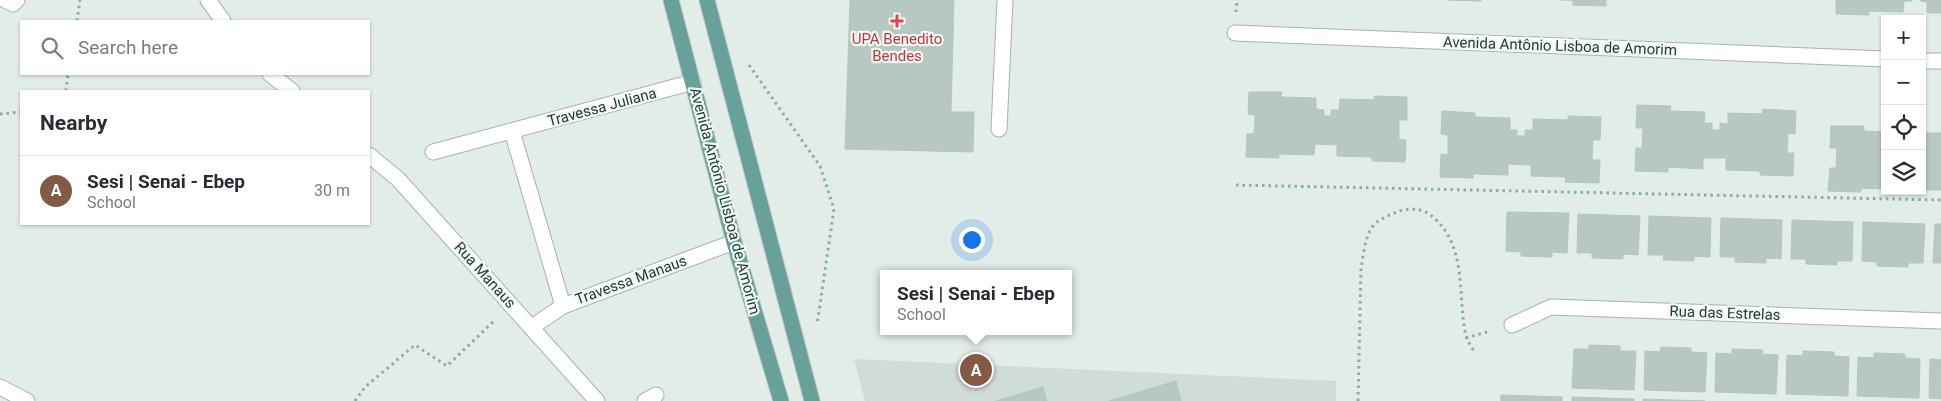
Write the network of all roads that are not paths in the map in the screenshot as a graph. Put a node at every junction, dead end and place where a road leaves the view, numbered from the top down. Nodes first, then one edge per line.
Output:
1 (5, 0) edge
2 (17, 0) edge
3 (208, 0) edge
4 (671, 0) edge
5 (707, 0) edge
6 (1005, 0) edge
7 (222, 20) edge
8 (1235, 32) dead end
9 (1881, 59) edge
10 (1926, 60) edge
11 (1941, 61) edge
12 (271, 75) edge
13 (693, 82) junction
14 (291, 90) edge
15 (999, 129) dead end
16 (512, 131) junction
17 (433, 152) dead end
18 (370, 156) edge
19 (734, 242) junction
20 (562, 306) junction
21 (1941, 321) edge
22 (1512, 325) dead end
23 (532, 327) junction
24 (0, 387) edge
25 (27, 401) edge
26 (597, 401) edge
27 (781, 401) edge
28 (812, 401) edge

1 - 2 street
3 - 7 street
4 - 13 main road, Avenida Antônio Lisboa de Amorim
5 - 28 main road
6 - 15 street
8 - 9 street, Avenida Antônio Lisboa de Amorim
10 - 11 street
12 - 14 street
13 - 16 street, Travessa Juliana
13 - 19 main road, Avenida Antônio Lisboa de Amorim
16 - 17 street, Travessa Juliana
16 - 20 street
18 - 23 street, Rua Manaus
19 - 20 street, Travessa Manaus
19 - 27 main road, Avenida Antônio Lisboa de Amorim
20 - 23 street, Travessa Manaus
21 - 22 street, Rua das Estrelas
23 - 26 street, Rua Manaus
24 - 25 street

